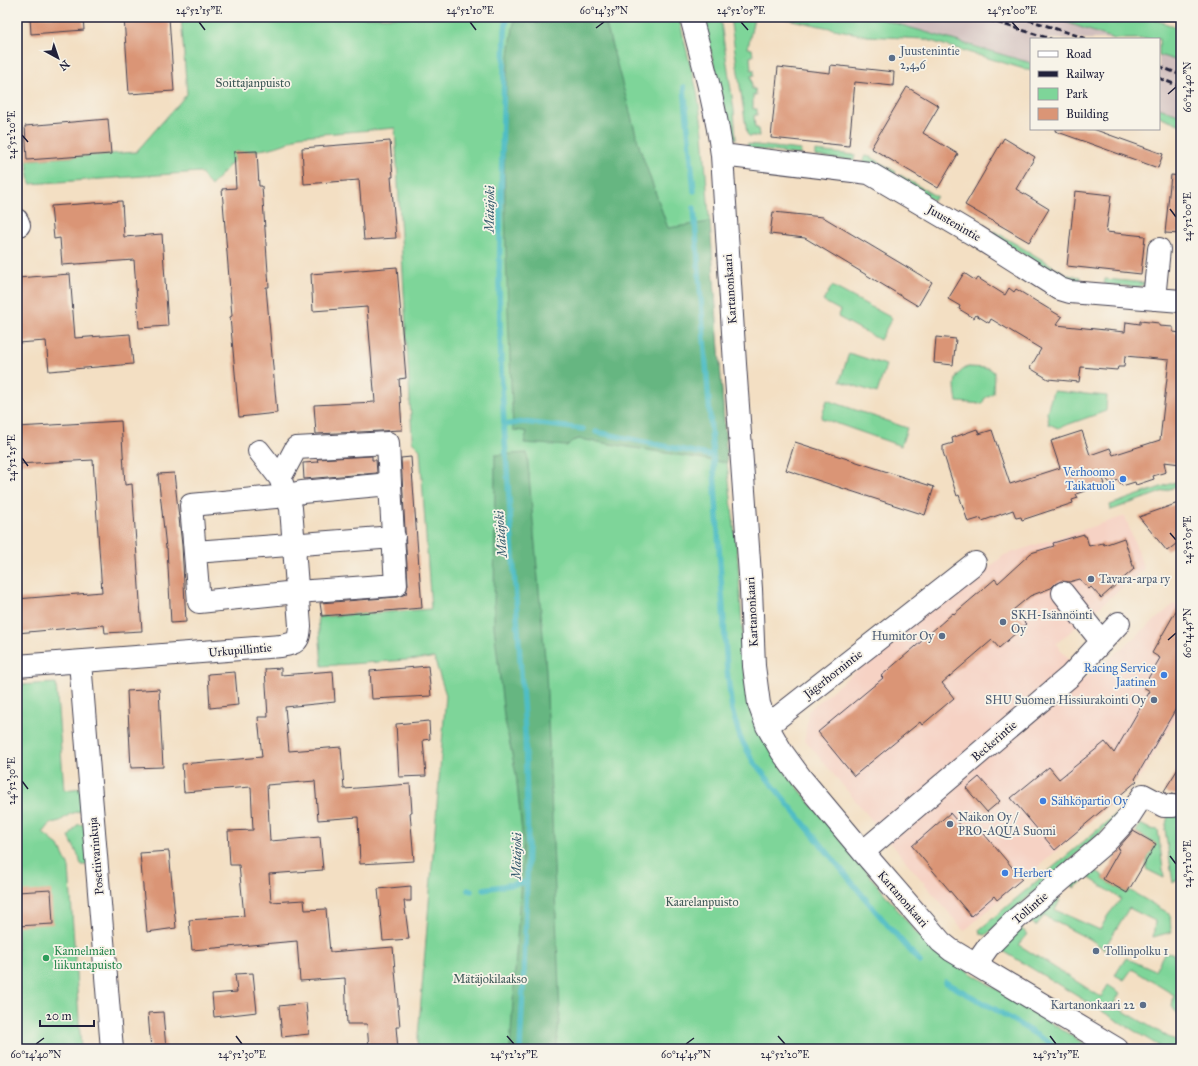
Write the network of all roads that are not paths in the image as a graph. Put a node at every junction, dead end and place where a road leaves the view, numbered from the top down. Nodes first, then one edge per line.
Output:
1 (691, 17) edge
2 (722, 155) junction
3 (1159, 249) dead end
4 (1154, 299) junction
5 (1181, 301) edge
6 (259, 450) dead end
7 (390, 484) junction
8 (283, 487) junction
9 (394, 537) junction
10 (294, 544) junction
11 (195, 552) junction
12 (975, 563) dead end
13 (298, 592) junction
14 (1062, 593) dead end
15 (1119, 624) dead end
16 (1102, 642) junction
17 (80, 662) junction
18 (17, 666) edge
19 (767, 726) junction
20 (1173, 806) dead end
21 (863, 852) junction
22 (976, 964) junction
23 (112, 1049) edge
24 (1117, 1049) edge

1 - 2 street, Kartanonkaari
2 - 4 street, Juustenintie
2 - 19 street, Kartanonkaari
3 - 4 street
4 - 5 street, Juustenintie
6 - 8 street
7 - 8 street
7 - 8 street
7 - 9 street
8 - 10 street, Urkupillintie
8 - 11 street
9 - 10 street
9 - 13 street
10 - 11 street
10 - 13 street, Urkupillintie
11 - 13 street
12 - 19 street, Jägerhornintie
13 - 17 street, Urkupillintie
14 - 16 street
15 - 16 street, Beckerintie
16 - 21 street, Beckerintie
17 - 18 street, Urkupillintie
17 - 23 street, Posetiivarinkuja
19 - 21 street, Kartanonkaari
20 - 22 street, Tollintie
21 - 22 street, Kartanonkaari
22 - 24 street, Kartanonkaari

